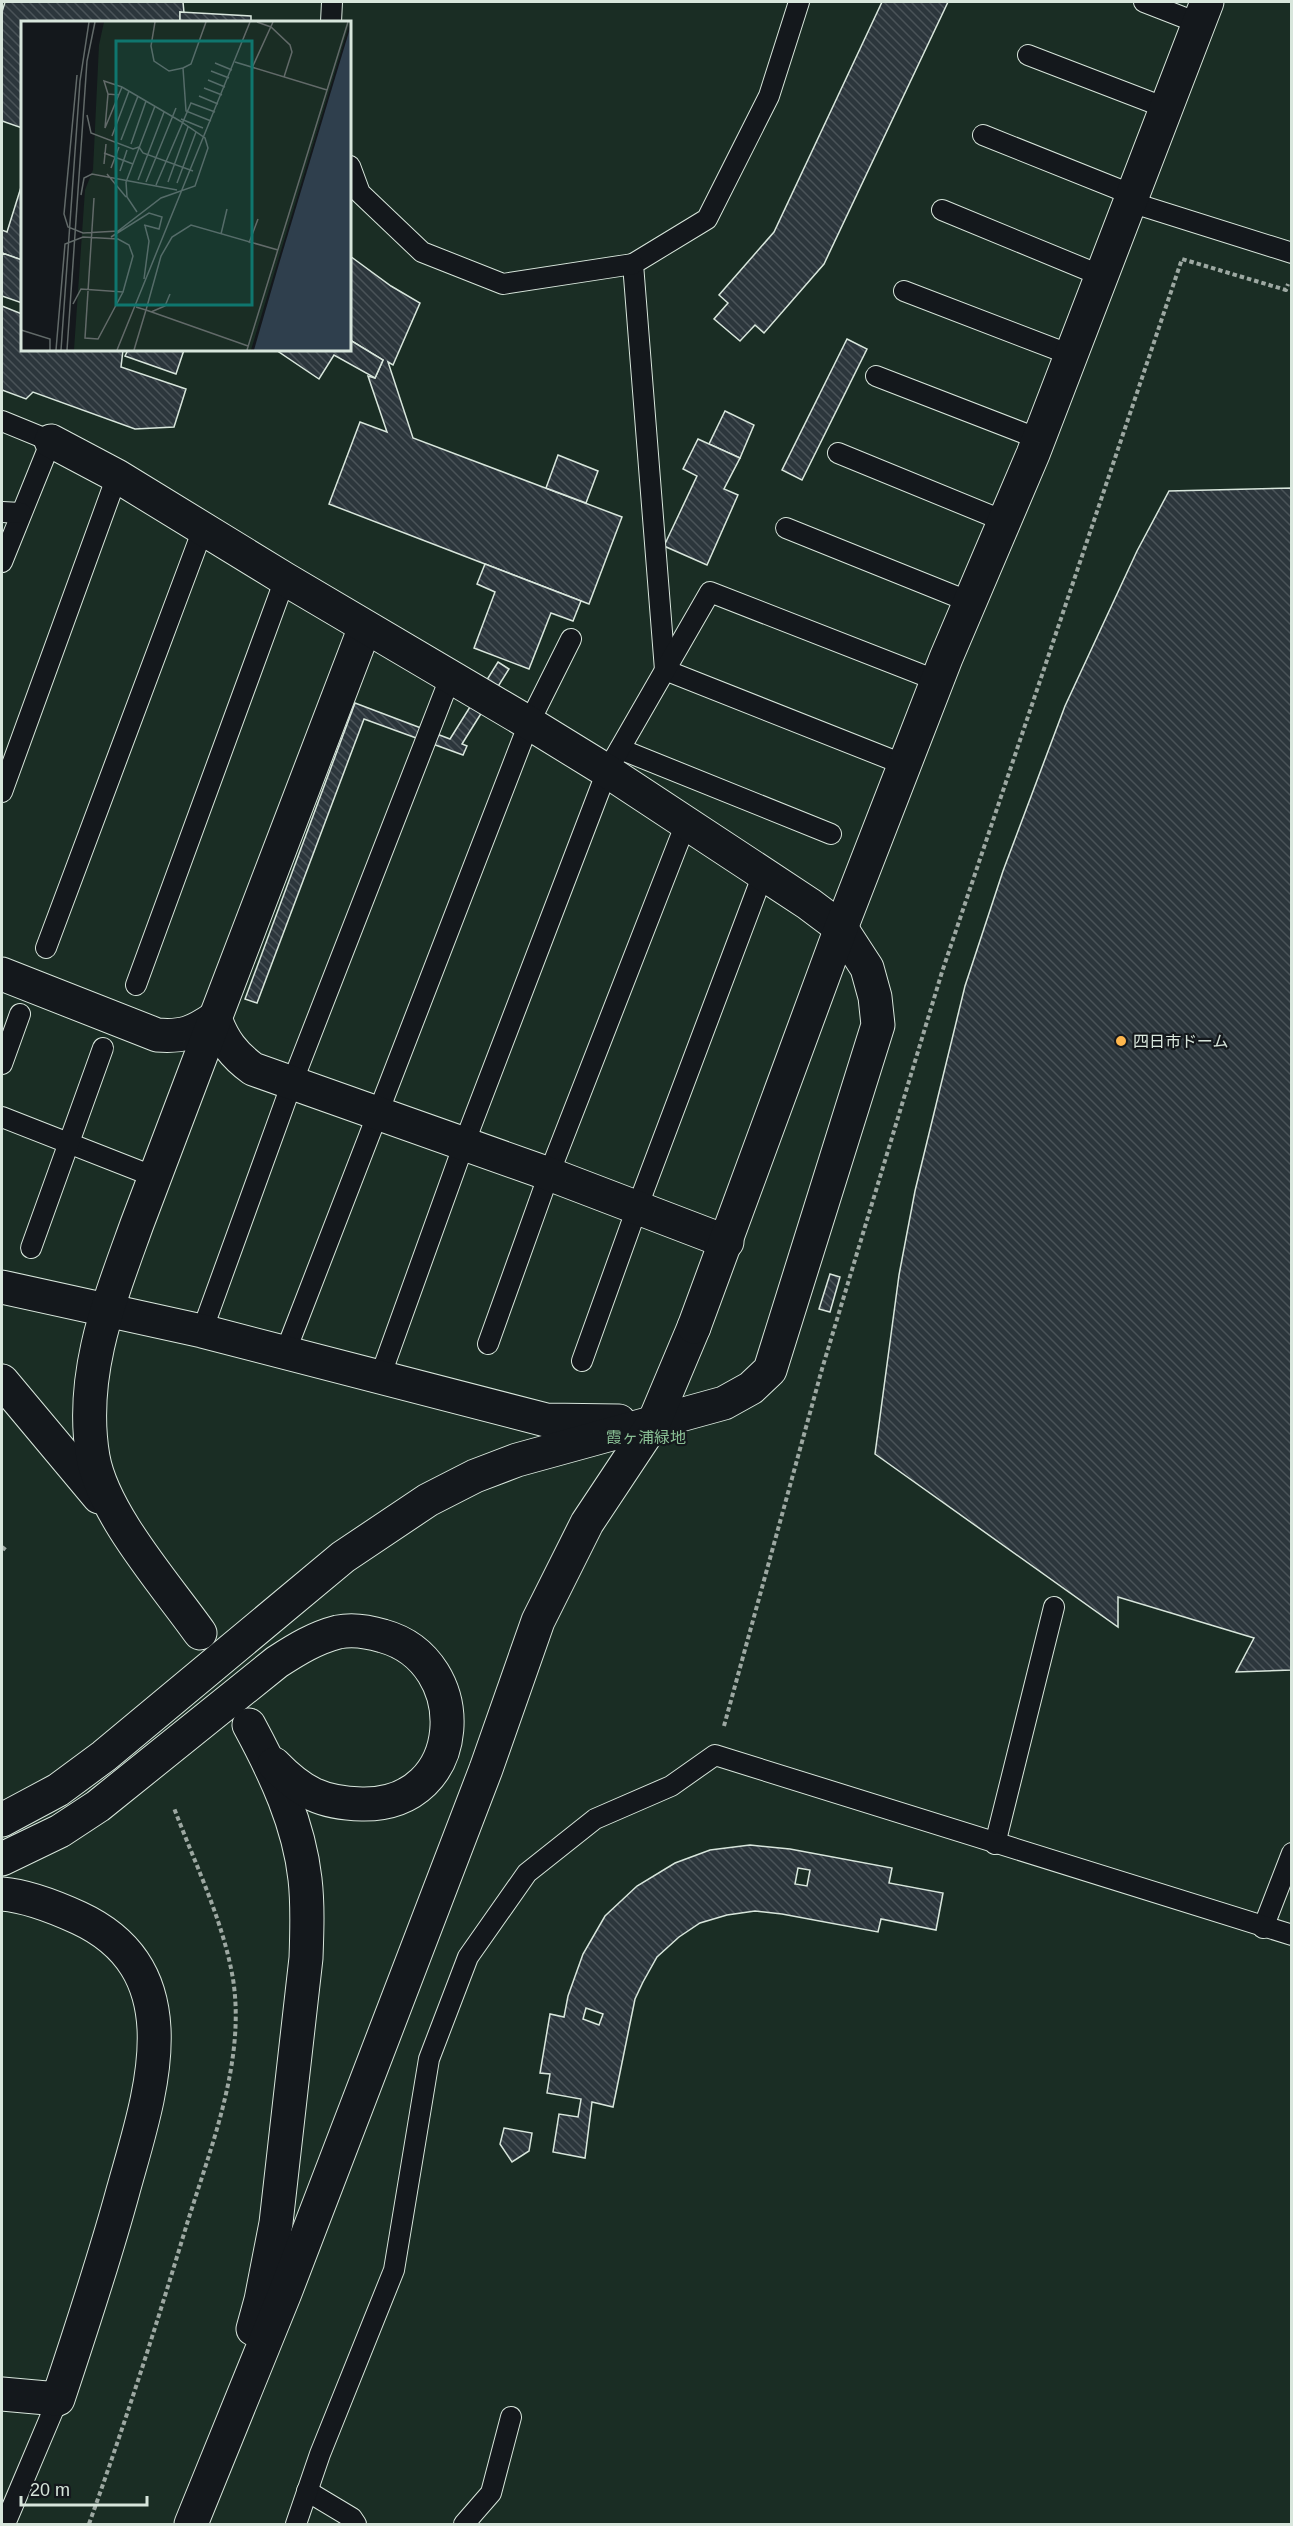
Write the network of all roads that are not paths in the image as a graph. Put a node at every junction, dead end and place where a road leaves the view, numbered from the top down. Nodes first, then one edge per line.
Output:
1 (332, 2) edge
2 (799, 2) edge
3 (1144, 2) edge
4 (1202, 12) edge
5 (331, 21) edge
6 (1028, 55) dead end
7 (1166, 108) junction
8 (983, 135) dead end
9 (351, 169) edge
10 (1132, 198) junction
11 (942, 210) dead end
12 (1292, 253) edge
13 (633, 264) junction
14 (1102, 276) junction
15 (904, 291) dead end
16 (1071, 355) junction
17 (876, 376) dead end
18 (2, 421) edge
19 (1039, 439) junction
20 (51, 441) junction
21 (838, 453) dead end
22 (117, 476) junction
23 (2, 512) edge
24 (21, 513) junction
25 (1004, 521) junction
26 (786, 528) dead end
27 (203, 529) junction
28 (2, 562) edge
29 (285, 579) junction
30 (970, 602) junction
31 (365, 627) junction
32 (571, 639) dead end
33 (665, 670) junction
34 (450, 678) junction
35 (938, 681) junction
36 (529, 723) junction
37 (613, 760) junction
38 (905, 765) junction
39 (2, 792) edge
40 (686, 823) junction
41 (831, 834) dead end
42 (763, 874) junction
43 (842, 928) junction
44 (46, 948) dead end
45 (2, 974) edge
46 (136, 985) dead end
47 (20, 1014) dead end
48 (215, 1018) junction
49 (103, 1048) dead end
50 (2, 1065) edge
51 (292, 1083) junction
52 (378, 1113) junction
53 (2, 1117) edge
54 (68, 1143) junction
55 (464, 1144) junction
56 (549, 1174) junction
57 (155, 1177) junction
58 (637, 1208) junction
59 (727, 1242) junction
60 (31, 1248) dead end
61 (2, 1287) edge
62 (106, 1309) junction
63 (202, 1331) junction
64 (488, 1344) dead end
65 (285, 1353) junction
66 (582, 1361) dead end
67 (380, 1377) junction
68 (2, 1381) edge
69 (654, 1422) junction
70 (124, 1526) junction
71 (1054, 1607) dead end
72 (200, 1633) dead end
73 (249, 1725) dead end
74 (265, 1755) junction
75 (2, 1820) edge
76 (995, 1844) junction
77 (1292, 1853) edge
78 (2, 1859) edge
79 (2, 1894) edge
80 (1263, 1928) junction
81 (1292, 1935) edge
82 (2, 2394) edge
83 (58, 2399) junction
84 (511, 2417) dead end
85 (307, 2490) junction
86 (5, 2524) edge
87 (190, 2524) edge
88 (296, 2524) edge
89 (356, 2524) edge
90 (464, 2524) edge

1 - 5 lane
2 - 13 lane
3 - 4 lane
4 - 7 street
6 - 7 lane
7 - 10 street
8 - 10 lane
9 - 13 lane
10 - 12 lane
10 - 14 street
11 - 14 lane
13 - 33 lane
14 - 16 street
15 - 16 lane
16 - 19 street
17 - 19 lane
18 - 20 lane
19 - 25 street
20 - 22 street
20 - 24 lane
21 - 25 lane
22 - 27 street
22 - 39 lane
23 - 24 lane
24 - 28 lane
25 - 30 street
26 - 30 lane
27 - 29 street
27 - 44 lane
29 - 31 street
29 - 46 lane
30 - 35 street
31 - 34 street
31 - 48 street
32 - 36 lane
33 - 35 lane
33 - 37 lane
33 - 38 lane
34 - 36 street
34 - 51 lane
35 - 38 street
36 - 37 street
36 - 52 lane
37 - 40 street
37 - 41 lane
37 - 55 lane
38 - 43 street
40 - 42 street
40 - 56 lane
42 - 43 street
42 - 58 lane
43 - 59 street
43 - 69 street
45 - 48 street
47 - 50 lane
48 - 51 street
48 - 57 street
49 - 54 lane
51 - 52 street
51 - 63 lane
52 - 55 street
52 - 65 lane
53 - 54 lane
54 - 57 lane
54 - 60 lane
55 - 56 street
55 - 67 lane
56 - 58 street
56 - 64 lane
57 - 62 street
58 - 59 street
58 - 66 lane
59 - 69 street
61 - 62 street
62 - 63 street
62 - 70 street
63 - 65 street
65 - 67 street
67 - 69 street
68 - 70 street
69 - 75 street
69 - 87 street
70 - 72 street
71 - 76 lane
73 - 74 street
74 - 78 street
74 - 87 street
76 - 80 lane
76 - 85 lane
77 - 80 lane
79 - 83 street
80 - 81 lane
82 - 83 street
83 - 86 lane
84 - 90 lane
85 - 88 lane
85 - 89 lane

